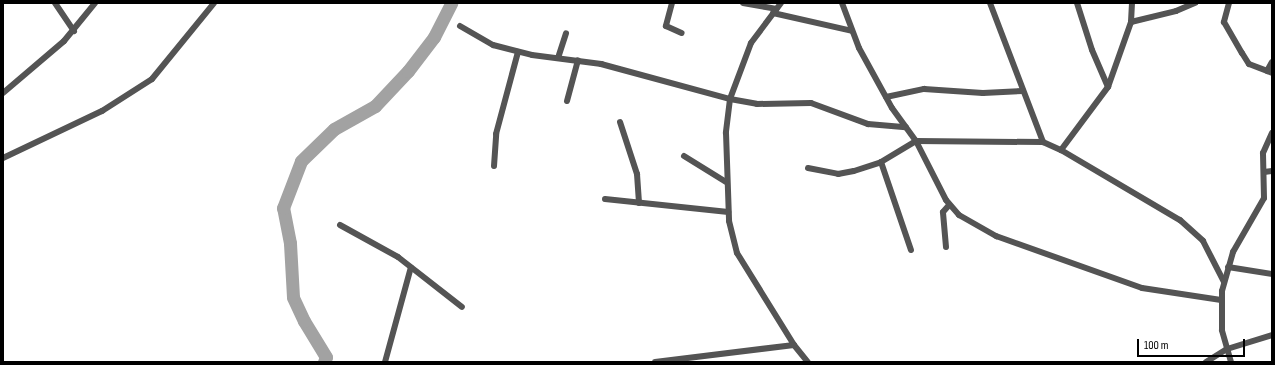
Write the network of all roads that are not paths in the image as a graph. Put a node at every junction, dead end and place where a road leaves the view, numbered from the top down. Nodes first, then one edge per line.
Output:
1 (55, 3) edge
2 (95, 3) edge
3 (214, 3) edge
4 (672, 3) edge
5 (743, 3) edge
6 (781, 3) edge
7 (842, 3) edge
8 (990, 3) edge
9 (1077, 3) edge
10 (1132, 3) edge
11 (1195, 3) edge
12 (1229, 3) edge
13 (774, 11) junction
14 (1132, 22) junction
15 (460, 26) dead end
16 (74, 31) junction
17 (852, 31) junction
18 (566, 32) dead end
19 (682, 33) dead end
20 (518, 52) junction
21 (558, 58) junction
22 (578, 60) junction
23 (1272, 62) edge
24 (1269, 72) edge
25 (1108, 87) junction
26 (1023, 90) junction
27 (3, 93) edge
28 (886, 97) junction
29 (730, 99) junction
30 (568, 101) dead end
31 (620, 122) dead end
32 (906, 127) junction
33 (1272, 133) edge
34 (916, 141) junction
35 (1042, 142) junction
36 (1061, 150) junction
37 (684, 156) dead end
38 (3, 158) edge
39 (881, 162) junction
40 (494, 166) dead end
41 (808, 168) dead end
42 (1272, 170) edge
43 (1264, 172) junction
44 (726, 182) junction
45 (605, 199) dead end
46 (639, 203) junction
47 (949, 206) junction
48 (728, 212) junction
49 (340, 225) dead end
50 (946, 247) dead end
51 (911, 250) dead end
52 (411, 267) junction
53 (1228, 268) junction
54 (1272, 274) edge
55 (1224, 282) junction
56 (1221, 300) junction
57 (462, 307) dead end
58 (1272, 335) edge
59 (794, 345) junction
60 (1227, 349) junction
61 (385, 362) edge
62 (655, 362) edge
63 (808, 362) edge
64 (1206, 362) edge
65 (1231, 362) edge

1 - 16 street
2 - 16 street
3 - 38 street
4 - 19 street
5 - 13 street
6 - 13 street
7 - 17 street
8 - 26 street
9 - 25 street
10 - 14 street
11 - 14 street
12 - 24 street
13 - 17 street
13 - 29 street
14 - 25 street
15 - 20 street
16 - 27 street
17 - 28 street
18 - 21 street
20 - 21 street
20 - 40 street
21 - 22 street
22 - 29 street
22 - 30 street
23 - 24 street
25 - 36 street
26 - 28 street
26 - 35 street
28 - 32 street
29 - 32 street
29 - 44 street
31 - 46 street
32 - 34 street
33 - 43 street
34 - 35 street
34 - 39 street
34 - 47 street
35 - 36 street
36 - 55 street
37 - 44 street
39 - 41 street
39 - 51 street
42 - 43 street
43 - 53 street
44 - 48 street
45 - 46 street
46 - 48 street
47 - 50 street
47 - 56 street
48 - 59 street
49 - 52 street
52 - 57 street
52 - 61 street
53 - 54 street
53 - 55 street
55 - 56 street
56 - 60 street
58 - 60 street
59 - 62 street
59 - 63 street
60 - 64 street
60 - 65 street

